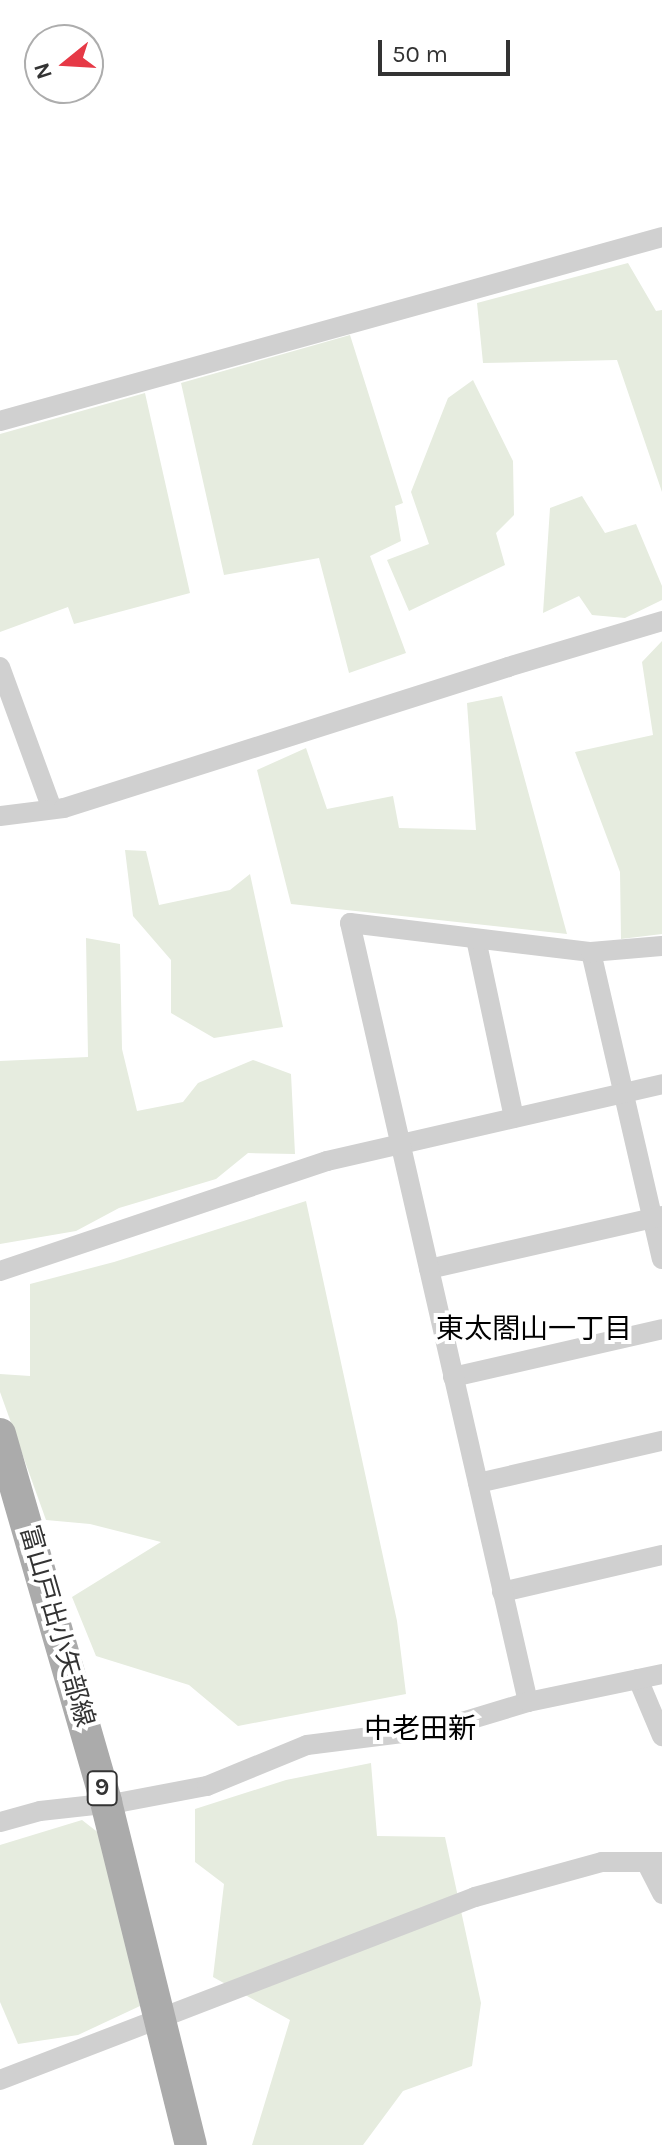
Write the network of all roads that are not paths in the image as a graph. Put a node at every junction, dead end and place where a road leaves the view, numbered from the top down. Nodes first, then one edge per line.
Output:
1 (662, 237) edge
2 (0, 421) edge
3 (662, 621) edge
4 (0, 667) edge
5 (52, 809) junction
6 (0, 816) edge
7 (476, 939) junction
8 (662, 946) edge
9 (591, 952) junction
10 (662, 1084) edge
11 (624, 1093) junction
12 (514, 1118) junction
13 (400, 1144) junction
14 (657, 1217) edge
15 (662, 1259) edge
16 (429, 1269) junction
17 (0, 1271) edge
18 (662, 1329) edge
19 (453, 1377) junction
20 (0, 1434) edge
21 (662, 1441) edge
22 (478, 1483) junction
23 (662, 1555) edge
24 (502, 1592) junction
25 (662, 1674) edge
26 (638, 1679) junction
27 (528, 1702) junction
28 (662, 1736) edge
29 (106, 1802) junction
30 (0, 1822) edge
31 (654, 1862) edge
32 (662, 1894) edge
33 (160, 2021) junction
34 (0, 2080) edge
35 (191, 2145) edge

1 - 2 street
3 - 5 street
4 - 5 street
5 - 6 street
7 - 9 street
7 - 12 street
7 - 13 street
8 - 9 street
9 - 11 street
10 - 11 street
11 - 12 street
11 - 14 street
12 - 13 street
13 - 16 street
13 - 17 street
14 - 15 street
14 - 16 street
16 - 19 street
18 - 19 street
19 - 22 street
20 - 29 main road, 富山戸出小矢部線 / 9
21 - 22 street
22 - 24 street
23 - 24 street
24 - 27 street
25 - 26 street
26 - 27 street
26 - 28 street
27 - 29 street
29 - 30 street
29 - 33 main road, 富山戸出小矢部線 / 9
31 - 32 street
31 - 33 street
33 - 34 street
33 - 35 main road, 富山戸出小矢部線 / 9

